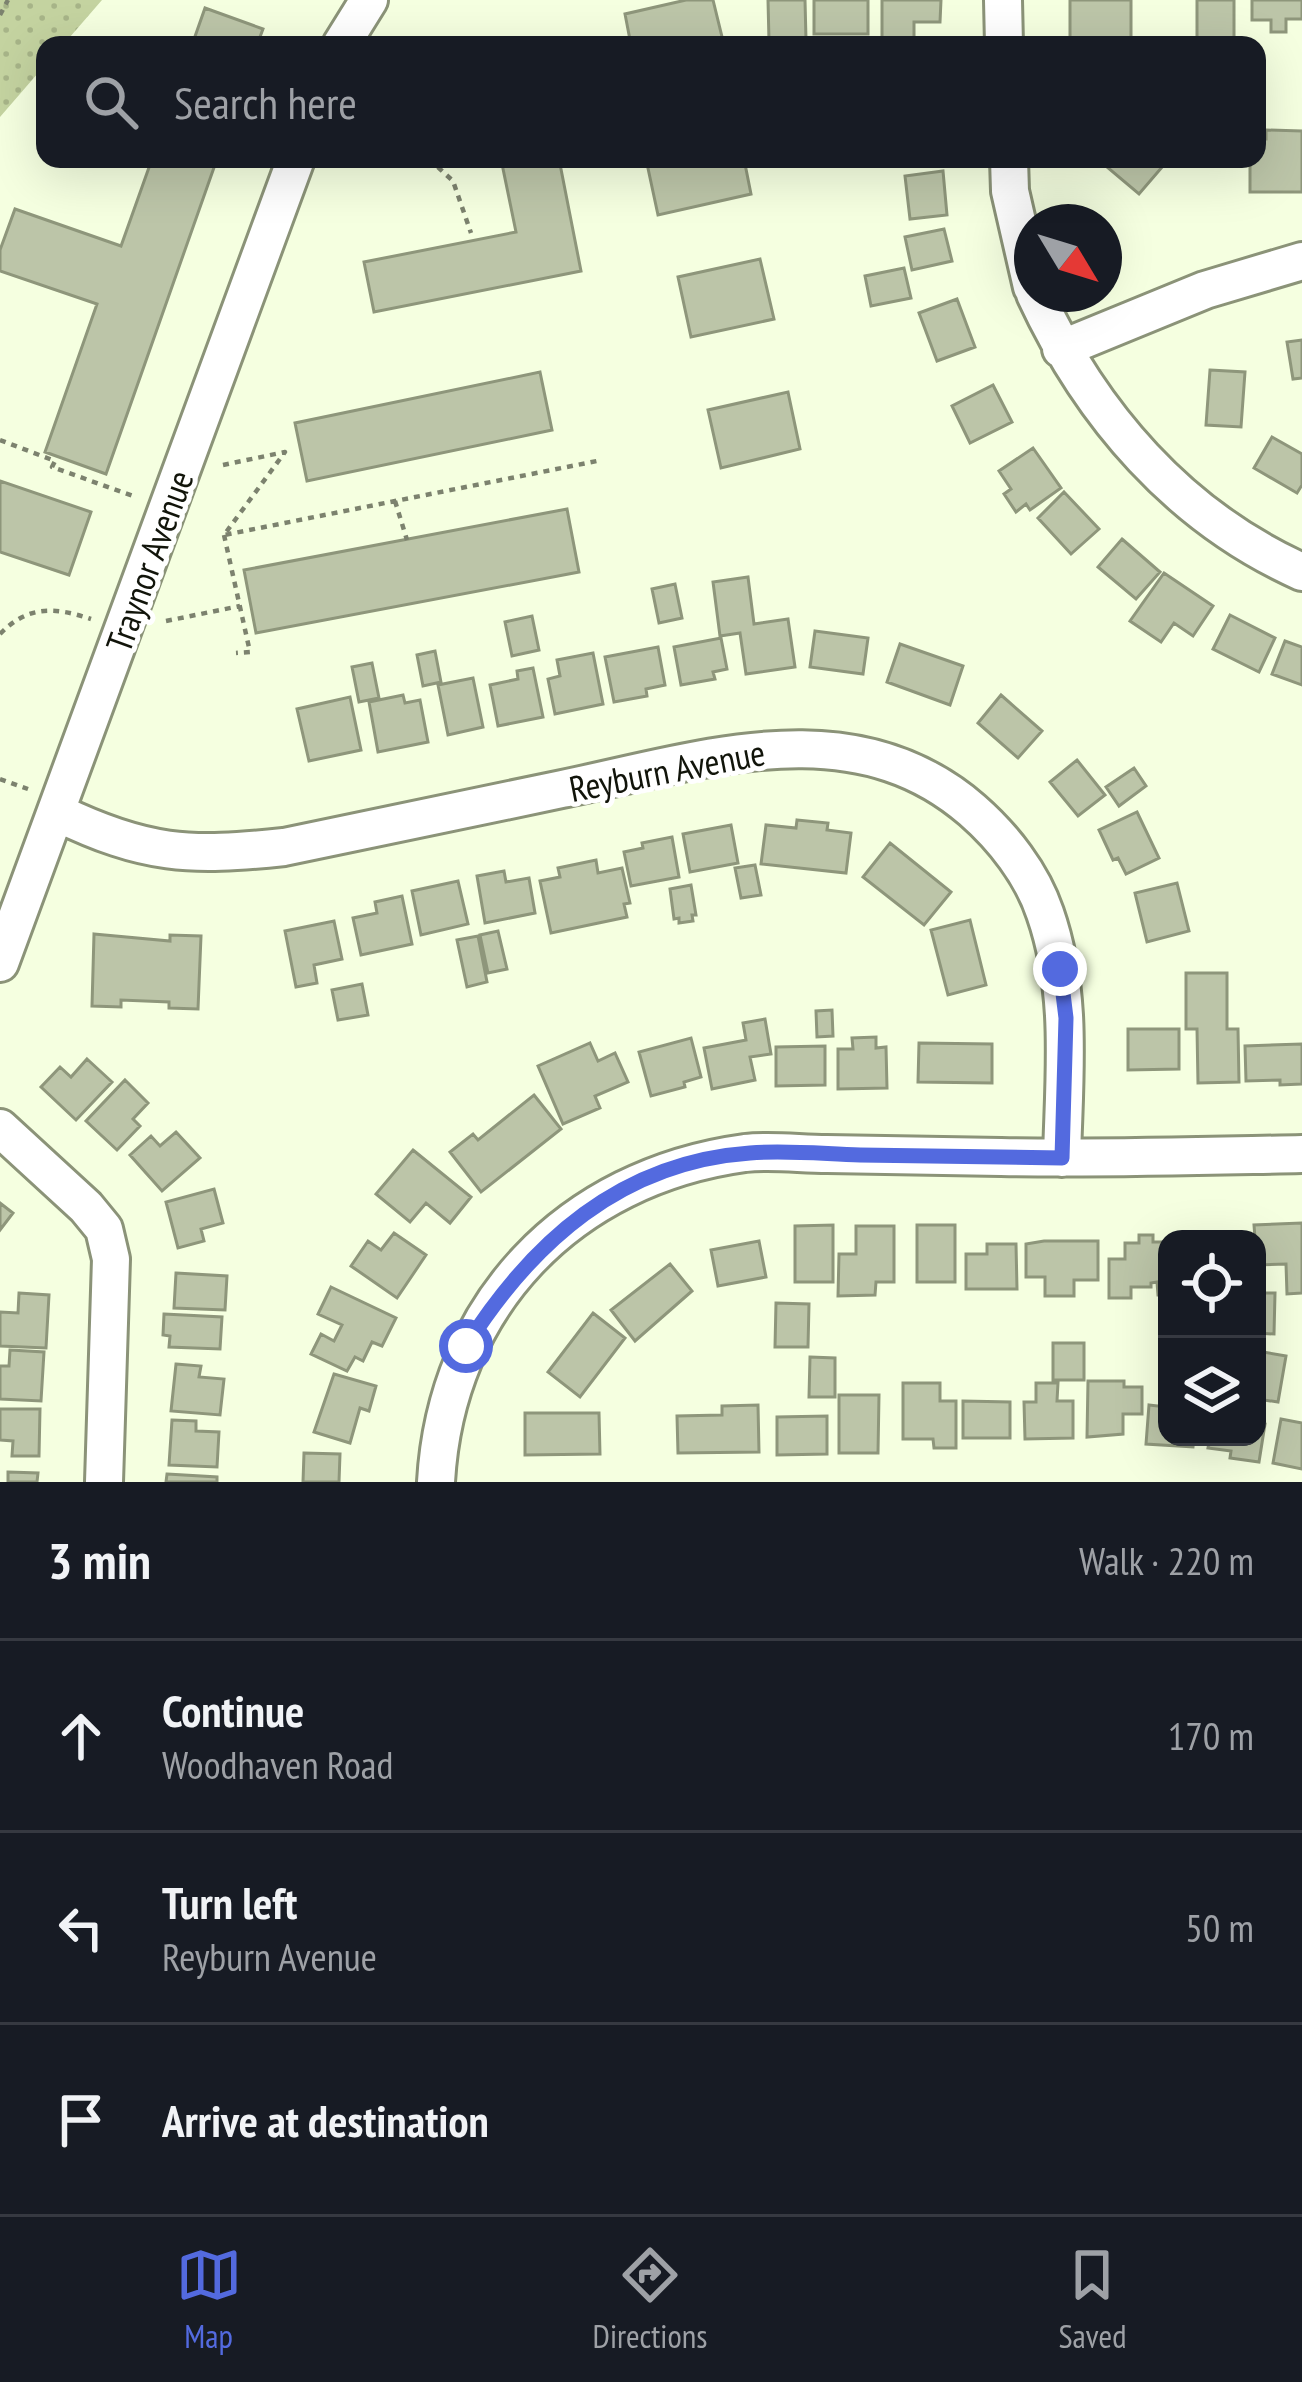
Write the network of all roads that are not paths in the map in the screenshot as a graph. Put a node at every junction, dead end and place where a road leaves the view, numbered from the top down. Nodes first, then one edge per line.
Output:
1 (370, 0) edge
2 (1003, 0) edge
3 (347, 36) edge
4 (1004, 36) edge
5 (293, 168) edge
6 (1009, 168) edge
7 (1014, 208) edge
8 (1302, 261) edge
9 (1044, 312) edge
10 (1061, 350) junction
11 (1302, 572) edge
12 (58, 813) junction
13 (0, 963) edge
14 (0, 1128) edge
15 (1302, 1154) edge
16 (1062, 1158) junction
17 (104, 1482) edge
18 (436, 1482) edge

1 - 3 street
2 - 4 street
5 - 12 street, Traynor Avenue
6 - 7 street
8 - 10 street
9 - 10 street
10 - 11 street
12 - 13 street, Traynor Avenue
12 - 16 street, Reyburn Avenue
14 - 17 street
15 - 16 street
16 - 18 street

